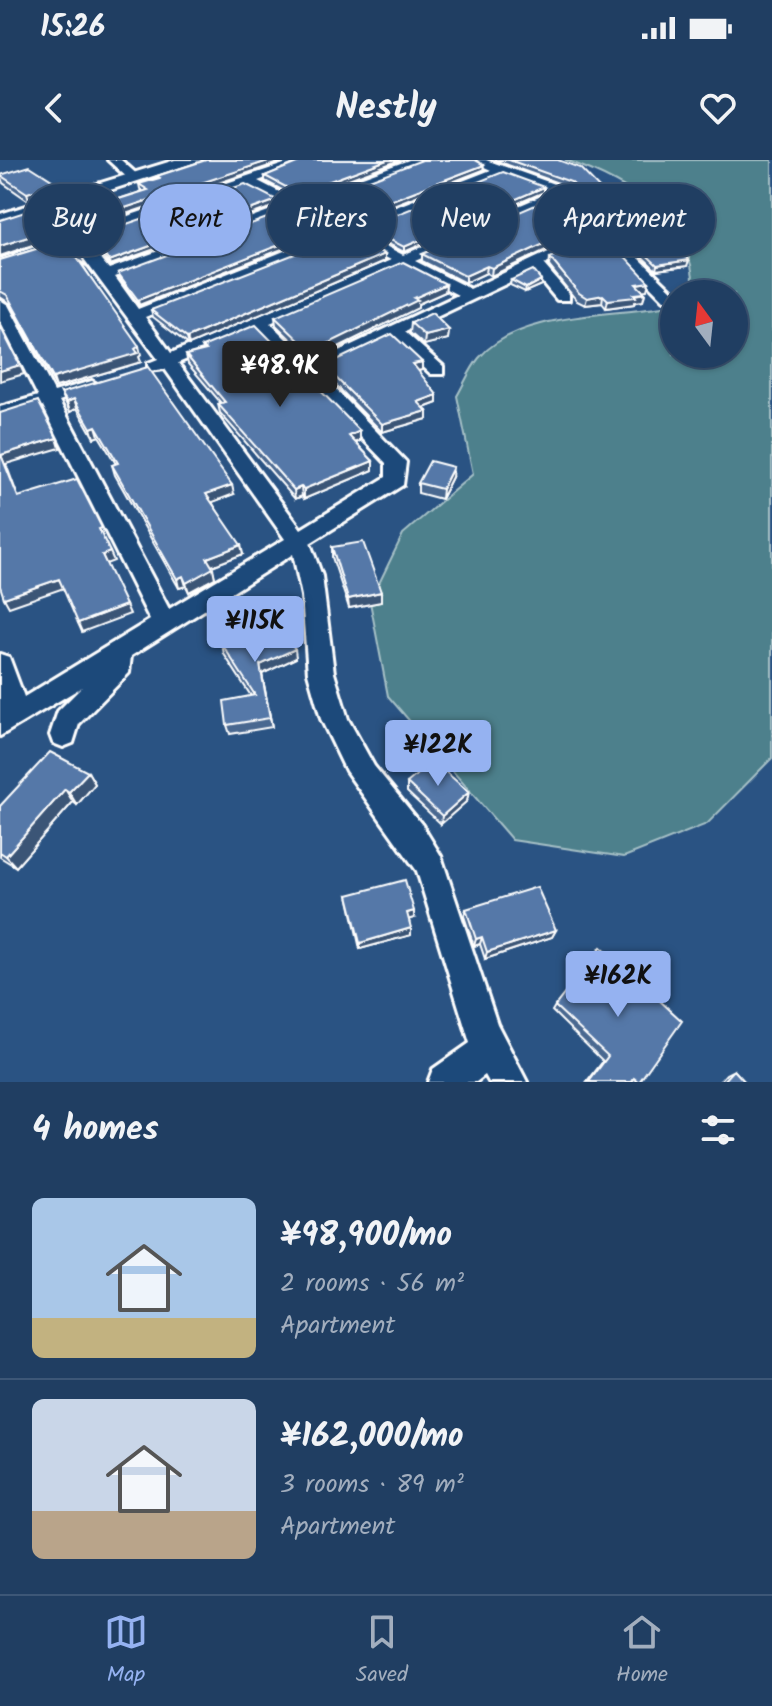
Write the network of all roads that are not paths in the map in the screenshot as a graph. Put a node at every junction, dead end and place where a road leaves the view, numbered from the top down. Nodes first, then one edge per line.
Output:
1 (193, 160) edge
2 (308, 160) edge
3 (420, 160) edge
4 (475, 160) edge
5 (119, 161) edge
6 (502, 170) junction
7 (135, 178) junction
8 (248, 181) junction
9 (116, 184) edge
10 (354, 184) edge
11 (541, 184) edge
12 (267, 191) edge
13 (534, 205) edge
14 (396, 212) edge
15 (24, 213) edge
16 (267, 216) edge
17 (0, 220) edge
18 (124, 222) edge
19 (24, 256) edge
20 (90, 256) edge
21 (285, 256) edge
22 (395, 256) edge
23 (552, 256) edge
24 (629, 256) edge
25 (404, 261) junction
26 (0, 264) edge
27 (535, 264) junction
28 (106, 275) junction
29 (660, 287) edge
30 (470, 295) junction
31 (563, 297) dead end
32 (0, 305) edge
33 (134, 316) junction
34 (261, 323) junction
35 (394, 331) junction
36 (167, 363) junction
37 (437, 370) dead end
38 (137, 372) edge
39 (309, 372) junction
40 (108, 381) edge
41 (49, 399) junction
42 (0, 413) edge
43 (300, 539) junction
44 (164, 623) junction
45 (118, 652) junction
46 (0, 664) edge
47 (9, 720) edge
48 (63, 735) dead end
49 (488, 1051) junction
50 (446, 1082) edge
51 (509, 1082) edge

1 - 7 street
2 - 8 street
3 - 10 street
4 - 6 street
5 - 7 street
6 - 11 street
6 - 14 street
7 - 9 street
8 - 12 street
8 - 18 street
13 - 25 street
15 - 17 street
16 - 28 street
19 - 26 street
20 - 28 street
21 - 33 street
22 - 25 street
23 - 27 street
24 - 29 street
25 - 30 street
25 - 34 street
27 - 30 street
27 - 31 street
28 - 33 street
30 - 35 street
32 - 41 street
33 - 36 street
34 - 36 street
34 - 39 street
35 - 37 street
35 - 39 street
36 - 38 street
36 - 43 street
39 - 43 street
40 - 41 street
41 - 42 street
41 - 44 street
43 - 44 street
43 - 49 street
44 - 45 street
45 - 47 street
45 - 48 street
46 - 47 street
49 - 50 street
49 - 51 street

